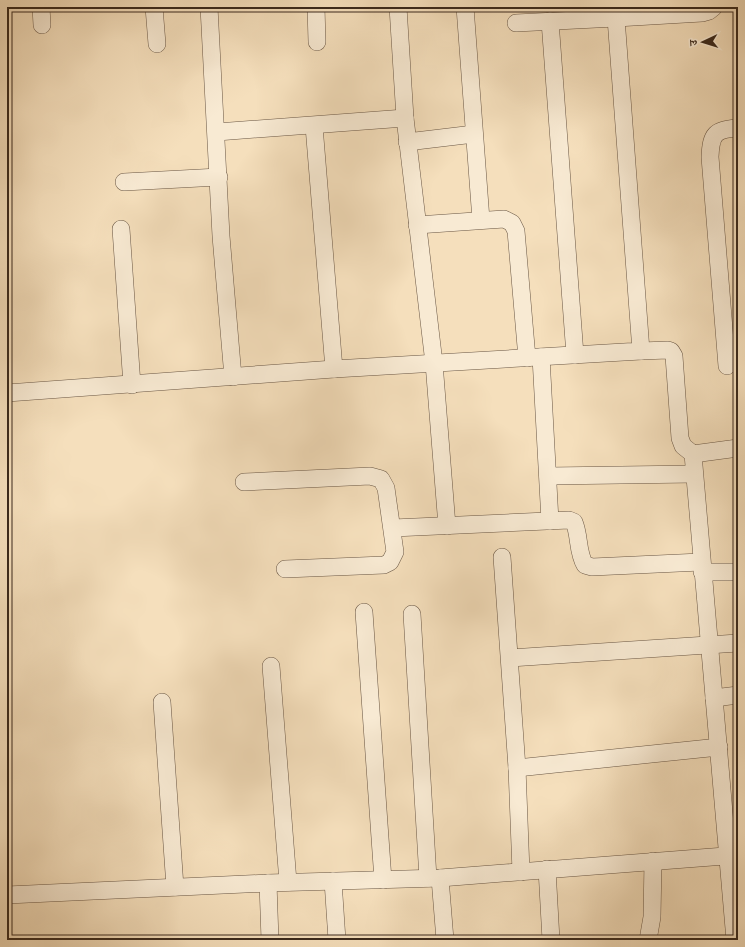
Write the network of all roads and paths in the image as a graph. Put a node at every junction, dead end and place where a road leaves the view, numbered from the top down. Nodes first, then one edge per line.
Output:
1 (41, 7) edge
2 (154, 7) edge
3 (209, 7) edge
4 (316, 7) edge
5 (398, 7) edge
6 (465, 7) edge
7 (714, 7) edge
8 (616, 18) junction
9 (550, 21) junction
10 (516, 23) dead end
11 (42, 25) dead end
12 (317, 42) dead end
13 (157, 44) dead end
14 (405, 118) junction
15 (314, 126) junction
16 (738, 128) edge
17 (217, 132) junction
18 (474, 134) junction
19 (407, 142) junction
20 (219, 176) junction
21 (124, 182) dead end
22 (481, 220) junction
23 (416, 225) junction
24 (121, 230) dead end
25 (641, 351) junction
26 (575, 355) junction
27 (534, 357) junction
28 (434, 363) junction
29 (727, 366) dead end
30 (334, 369) junction
31 (233, 377) junction
32 (132, 385) junction
33 (7, 393) edge
34 (738, 448) edge
35 (693, 454) junction
36 (694, 474) junction
37 (548, 476) junction
38 (244, 482) dead end
39 (550, 521) junction
40 (447, 526) junction
41 (393, 528) junction
42 (502, 557) dead end
43 (702, 567) junction
44 (285, 569) dead end
45 (738, 572) edge
46 (364, 612) dead end
47 (412, 614) dead end
48 (738, 643) edge
49 (710, 644) junction
50 (510, 658) junction
51 (271, 666) dead end
52 (738, 695) edge
53 (714, 698) junction
54 (162, 702) dead end
55 (719, 747) junction
56 (517, 768) junction
57 (733, 855) edge
58 (653, 861) junction
59 (547, 869) junction
60 (521, 872) junction
61 (434, 878) junction
62 (383, 880) junction
63 (333, 881) junction
64 (268, 882) junction
65 (288, 882) junction
66 (175, 887) junction
67 (7, 894) edge
68 (270, 940) edge
69 (337, 940) edge
70 (445, 940) edge
71 (551, 940) edge
72 (648, 940) edge
73 (737, 940) edge

1 - 11 street
2 - 13 street
3 - 17 street
4 - 12 street
5 - 14 street
6 - 18 street
7 - 8 street
8 - 9 street
8 - 25 street
9 - 10 street
9 - 26 street
14 - 15 street
14 - 19 street
15 - 17 street
15 - 30 street
16 - 29 street
17 - 20 street
18 - 19 street
18 - 22 street
19 - 23 street
20 - 21 street
20 - 31 street
22 - 23 street
22 - 27 street
23 - 28 street
24 - 32 street
25 - 26 street
25 - 35 street
26 - 27 street
27 - 28 street
27 - 37 street
28 - 30 street
28 - 40 street
30 - 31 street
31 - 32 street
32 - 33 street
34 - 35 street
35 - 36 street
36 - 37 street
36 - 43 street
37 - 39 street
38 - 41 street
39 - 40 street
39 - 43 street
40 - 41 street
41 - 44 street
42 - 50 street
43 - 45 street
43 - 49 street
46 - 62 street
47 - 61 street
48 - 49 street
49 - 50 street
49 - 53 street
50 - 56 street
51 - 65 street
52 - 53 street
53 - 55 street
54 - 66 street
55 - 56 street
55 - 57 street
56 - 60 street
57 - 58 street
57 - 73 street
58 - 59 street
58 - 72 street
59 - 60 street
59 - 71 street
60 - 61 street
61 - 62 street
61 - 70 street
62 - 63 street
63 - 65 street
63 - 69 street
64 - 65 street
64 - 66 street
64 - 68 street
66 - 67 street

